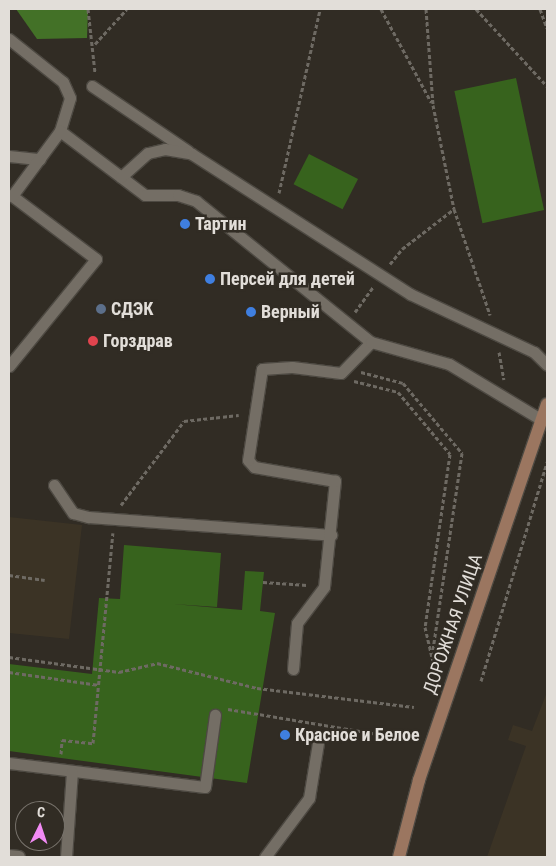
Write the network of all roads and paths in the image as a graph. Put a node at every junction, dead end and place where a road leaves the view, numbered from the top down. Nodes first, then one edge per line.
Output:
1 (127, 9) edge
2 (320, 9) edge
3 (381, 9) edge
4 (426, 9) edge
5 (476, 9) edge
6 (540, 9) edge
7 (547, 28) edge
8 (9, 39) edge
9 (94, 44) dead end
10 (92, 86) dead end
11 (547, 86) edge
12 (433, 105) junction
13 (60, 132) junction
14 (192, 154) junction
15 (9, 156) edge
16 (40, 159) junction
17 (121, 177) junction
18 (276, 207) junction
19 (454, 209) junction
20 (381, 276) junction
21 (347, 322) junction
22 (497, 335) junction
23 (371, 342) junction
24 (547, 365) edge
25 (9, 366) edge
26 (341, 373) junction
27 (353, 381) junction
28 (506, 398) junction
29 (547, 404) edge
30 (256, 413) junction
31 (542, 420) junction
32 (547, 462) edge
33 (54, 485) dead end
34 (115, 518) junction
35 (332, 535) junction
36 (9, 575) edge
37 (45, 580) dead end
38 (263, 582) dead end
39 (324, 587) junction
40 (432, 656) junction
41 (9, 657) edge
42 (432, 663) dead end
43 (293, 669) dead end
44 (100, 670) junction
45 (9, 672) edge
46 (481, 681) dead end
47 (99, 685) junction
48 (414, 707) dead end
49 (215, 715) joint
50 (402, 738) dead end
51 (62, 740) dead end
52 (318, 743) dead end
53 (9, 763) edge
54 (72, 772) junction
55 (9, 856) edge
56 (19, 857) edge
57 (66, 857) edge
58 (265, 857) edge
59 (399, 857) edge

1 - 9 path
2 - 18 path
3 - 12 path
4 - 12 path
5 - 11 path
6 - 7 path
8 - 13 lane
10 - 14 lane
12 - 19 path
13 - 16 lane
13 - 17 lane
14 - 17 lane
14 - 18 lane
15 - 16 lane
16 - 25 lane
17 - 21 lane
18 - 20 lane
19 - 20 path
19 - 22 path
20 - 21 path
20 - 22 lane
21 - 23 lane
22 - 24 lane
22 - 28 path
23 - 26 lane
23 - 28 lane
26 - 27 path
26 - 30 lane
27 - 40 path
27 - 40 path
28 - 31 lane
29 - 31 main road, ДОРОЖНАЯ УЛИЦА
30 - 34 path
30 - 35 lane
31 - 59 main road, ДОРОЖНАЯ УЛИЦА
32 - 46 path
33 - 34 lane
34 - 35 lane
34 - 44 path
35 - 39 lane
36 - 37 path
38 - 39 path
39 - 43 lane
40 - 42 path
41 - 44 path
44 - 47 path
44 - 48 path
45 - 47 path
47 - 51 path
49 - 50 path
49 - 54 lane
52 - 58 lane
53 - 54 lane
54 - 57 lane
55 - 56 street

